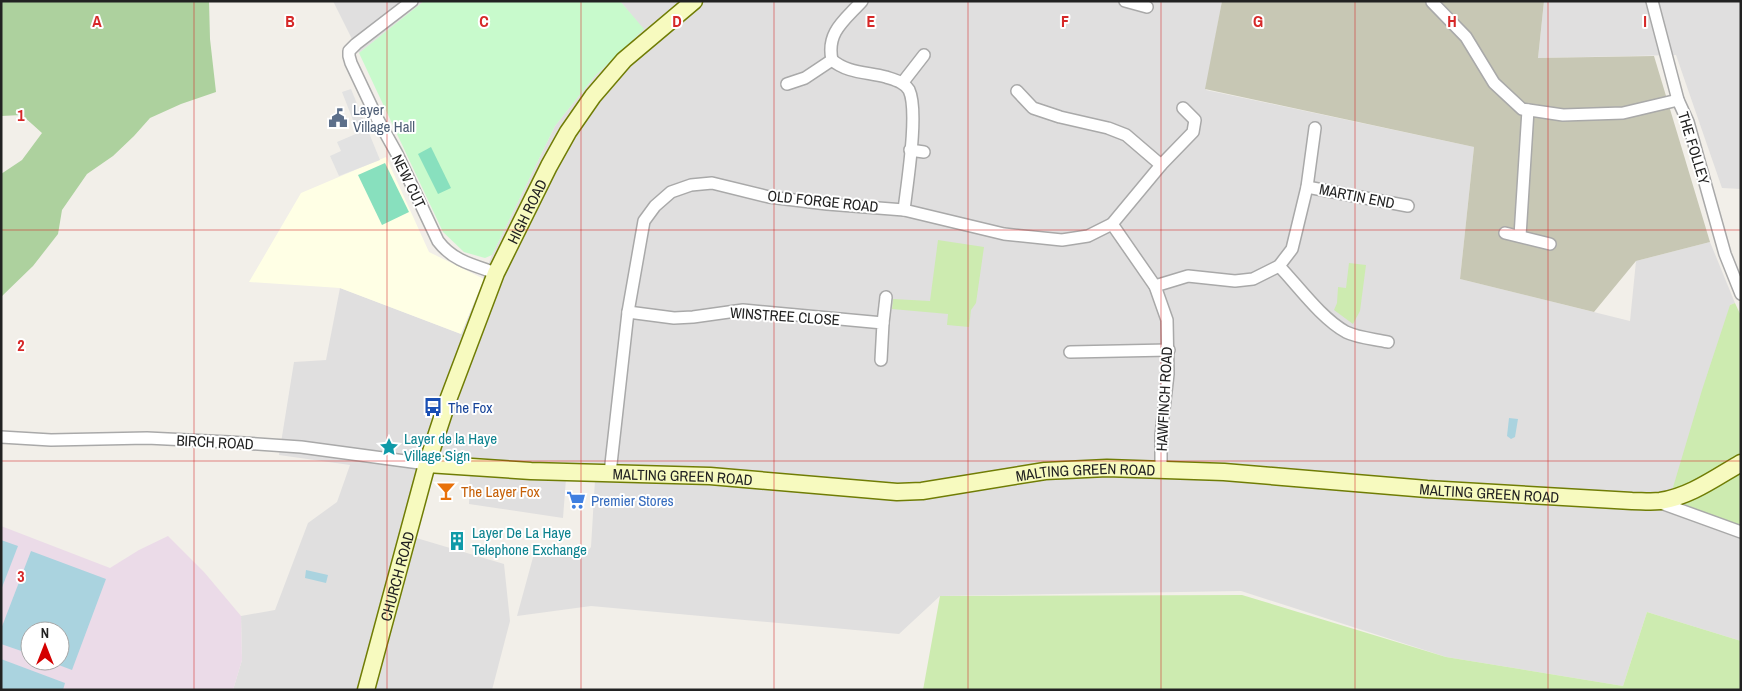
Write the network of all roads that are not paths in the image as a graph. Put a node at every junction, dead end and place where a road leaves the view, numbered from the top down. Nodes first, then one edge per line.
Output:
1 (412, 1) edge
2 (694, 1) edge
3 (862, 1) edge
4 (1126, 1) edge
5 (1652, 1) edge
6 (1432, 2) edge
7 (1151, 6) edge
8 (924, 55) dead end
9 (832, 60) junction
10 (903, 82) junction
11 (787, 84) dead end
12 (1017, 91) dead end
13 (1678, 100) junction
14 (1183, 108) dead end
15 (1528, 110) junction
16 (1315, 128) dead end
17 (910, 150) junction
18 (924, 152) dead end
19 (1161, 165) junction
20 (1307, 187) junction
21 (1408, 206) dead end
22 (904, 210) junction
23 (1112, 224) junction
24 (1505, 233) dead end
25 (1520, 236) junction
26 (1550, 244) dead end
27 (1279, 266) junction
28 (496, 273) junction
29 (1155, 286) junction
30 (1741, 294) edge
31 (886, 296) dead end
32 (628, 312) junction
33 (883, 323) junction
34 (1388, 342) dead end
35 (1169, 350) junction
36 (1070, 352) dead end
37 (881, 360) dead end
38 (1, 437) edge
39 (1741, 463) edge
40 (427, 464) junction
41 (1161, 470) junction
42 (610, 473) junction
43 (1656, 501) junction
44 (1741, 532) edge
45 (366, 690) edge

1 - 28 street, NEW CUT
2 - 28 street, HIGH ROAD
3 - 9 street
4 - 7 street
5 - 13 street, THE FOLLEY
6 - 15 street
8 - 10 street
9 - 10 street
9 - 11 street
10 - 17 street
12 - 19 street
13 - 15 street
13 - 30 street, THE FOLLEY
14 - 19 street, OLD FORGE ROAD
15 - 25 street
16 - 20 street
17 - 18 street
17 - 22 street
19 - 23 street, OLD FORGE ROAD
20 - 21 street, MARTIN END
20 - 27 street
22 - 23 street, OLD FORGE ROAD
22 - 32 street, OLD FORGE ROAD
23 - 29 street, HAWFINCH ROAD
24 - 25 street
25 - 26 street
27 - 29 street
27 - 34 street
28 - 40 street, HIGH ROAD
29 - 35 street, HAWFINCH ROAD
31 - 33 street
32 - 33 street, WINSTREE CLOSE
32 - 42 street, OLD FORGE ROAD
33 - 37 street
35 - 36 street
35 - 41 street, HAWFINCH ROAD
38 - 40 street, BIRCH ROAD
39 - 43 street
40 - 42 street, MALTING GREEN ROAD
40 - 45 street, CHURCH ROAD
41 - 42 street, MALTING GREEN ROAD
41 - 43 street, MALTING GREEN ROAD
43 - 44 street, MALTING GREEN ROAD

